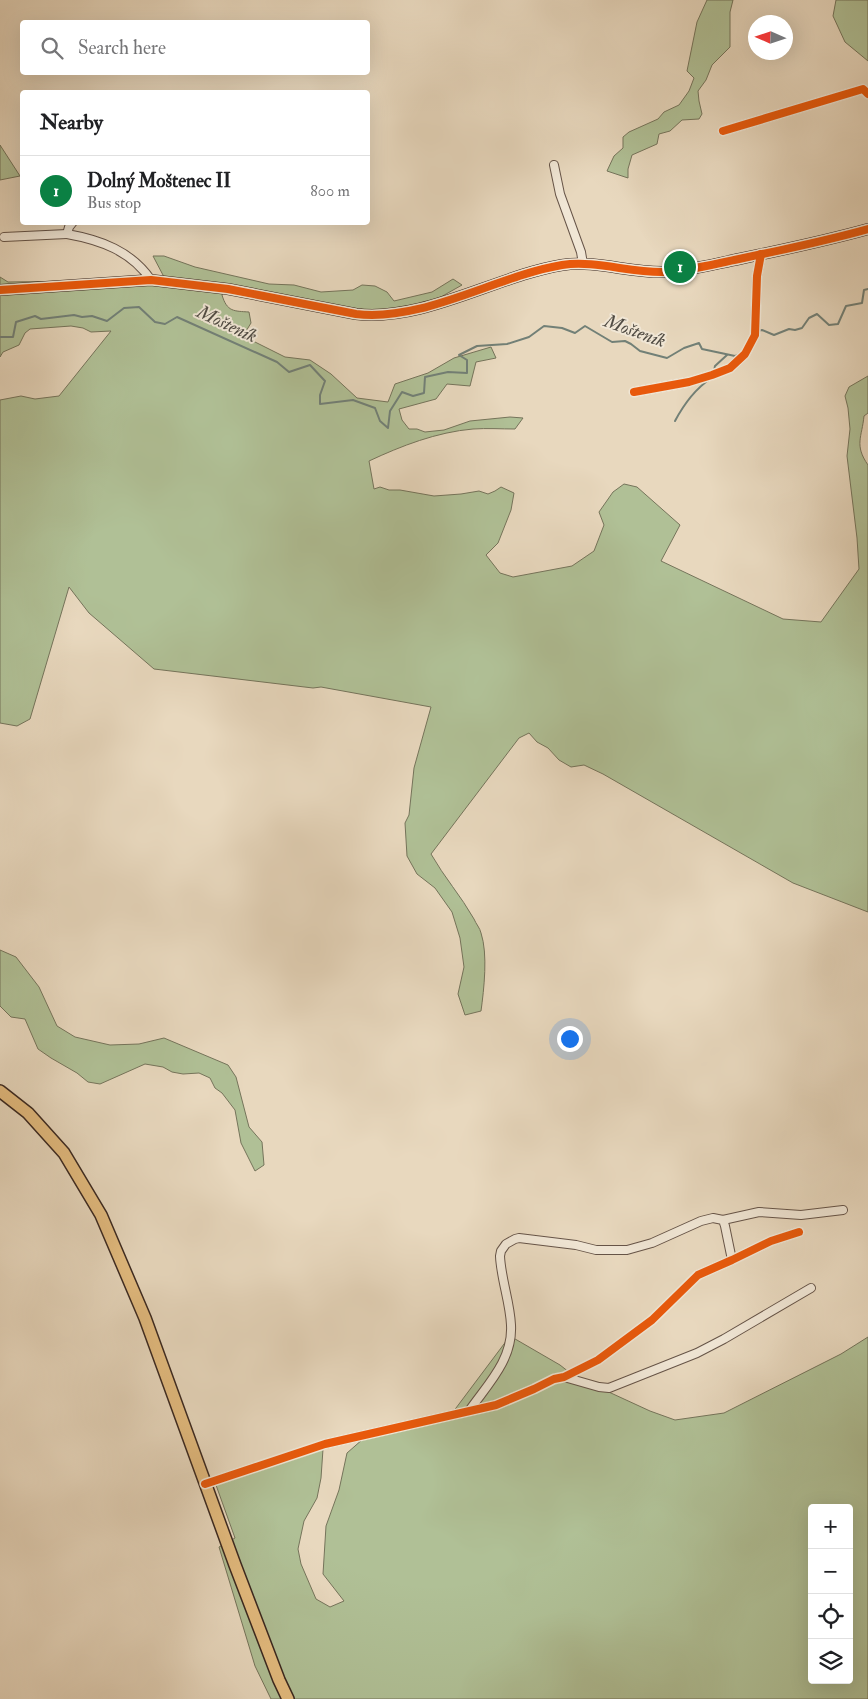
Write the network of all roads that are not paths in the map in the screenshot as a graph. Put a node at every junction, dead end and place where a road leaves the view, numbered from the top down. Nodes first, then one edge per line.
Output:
1 (868, 94) edge
2 (723, 131) dead end
3 (554, 165) dead end
4 (71, 225) edge
5 (868, 229) edge
6 (67, 234) junction
7 (4, 237) dead end
8 (761, 254) junction
9 (583, 264) junction
10 (151, 280) junction
11 (0, 290) edge
12 (634, 392) dead end
13 (0, 1090) edge
14 (843, 1210) dead end
15 (723, 1220) junction
16 (799, 1232) dead end
17 (732, 1260) junction
18 (811, 1288) dead end
19 (564, 1377) junction
20 (469, 1411) junction
21 (205, 1484) junction
22 (288, 1699) edge

1 - 2 street
3 - 9 street
4 - 6 street
5 - 8 street
6 - 7 street
6 - 10 street
8 - 9 street
8 - 12 street
9 - 10 street
10 - 11 street
13 - 21 main road
14 - 15 street
15 - 17 street
15 - 20 street
16 - 17 street
17 - 19 street
18 - 19 street
19 - 20 street
20 - 21 street
21 - 22 main road

